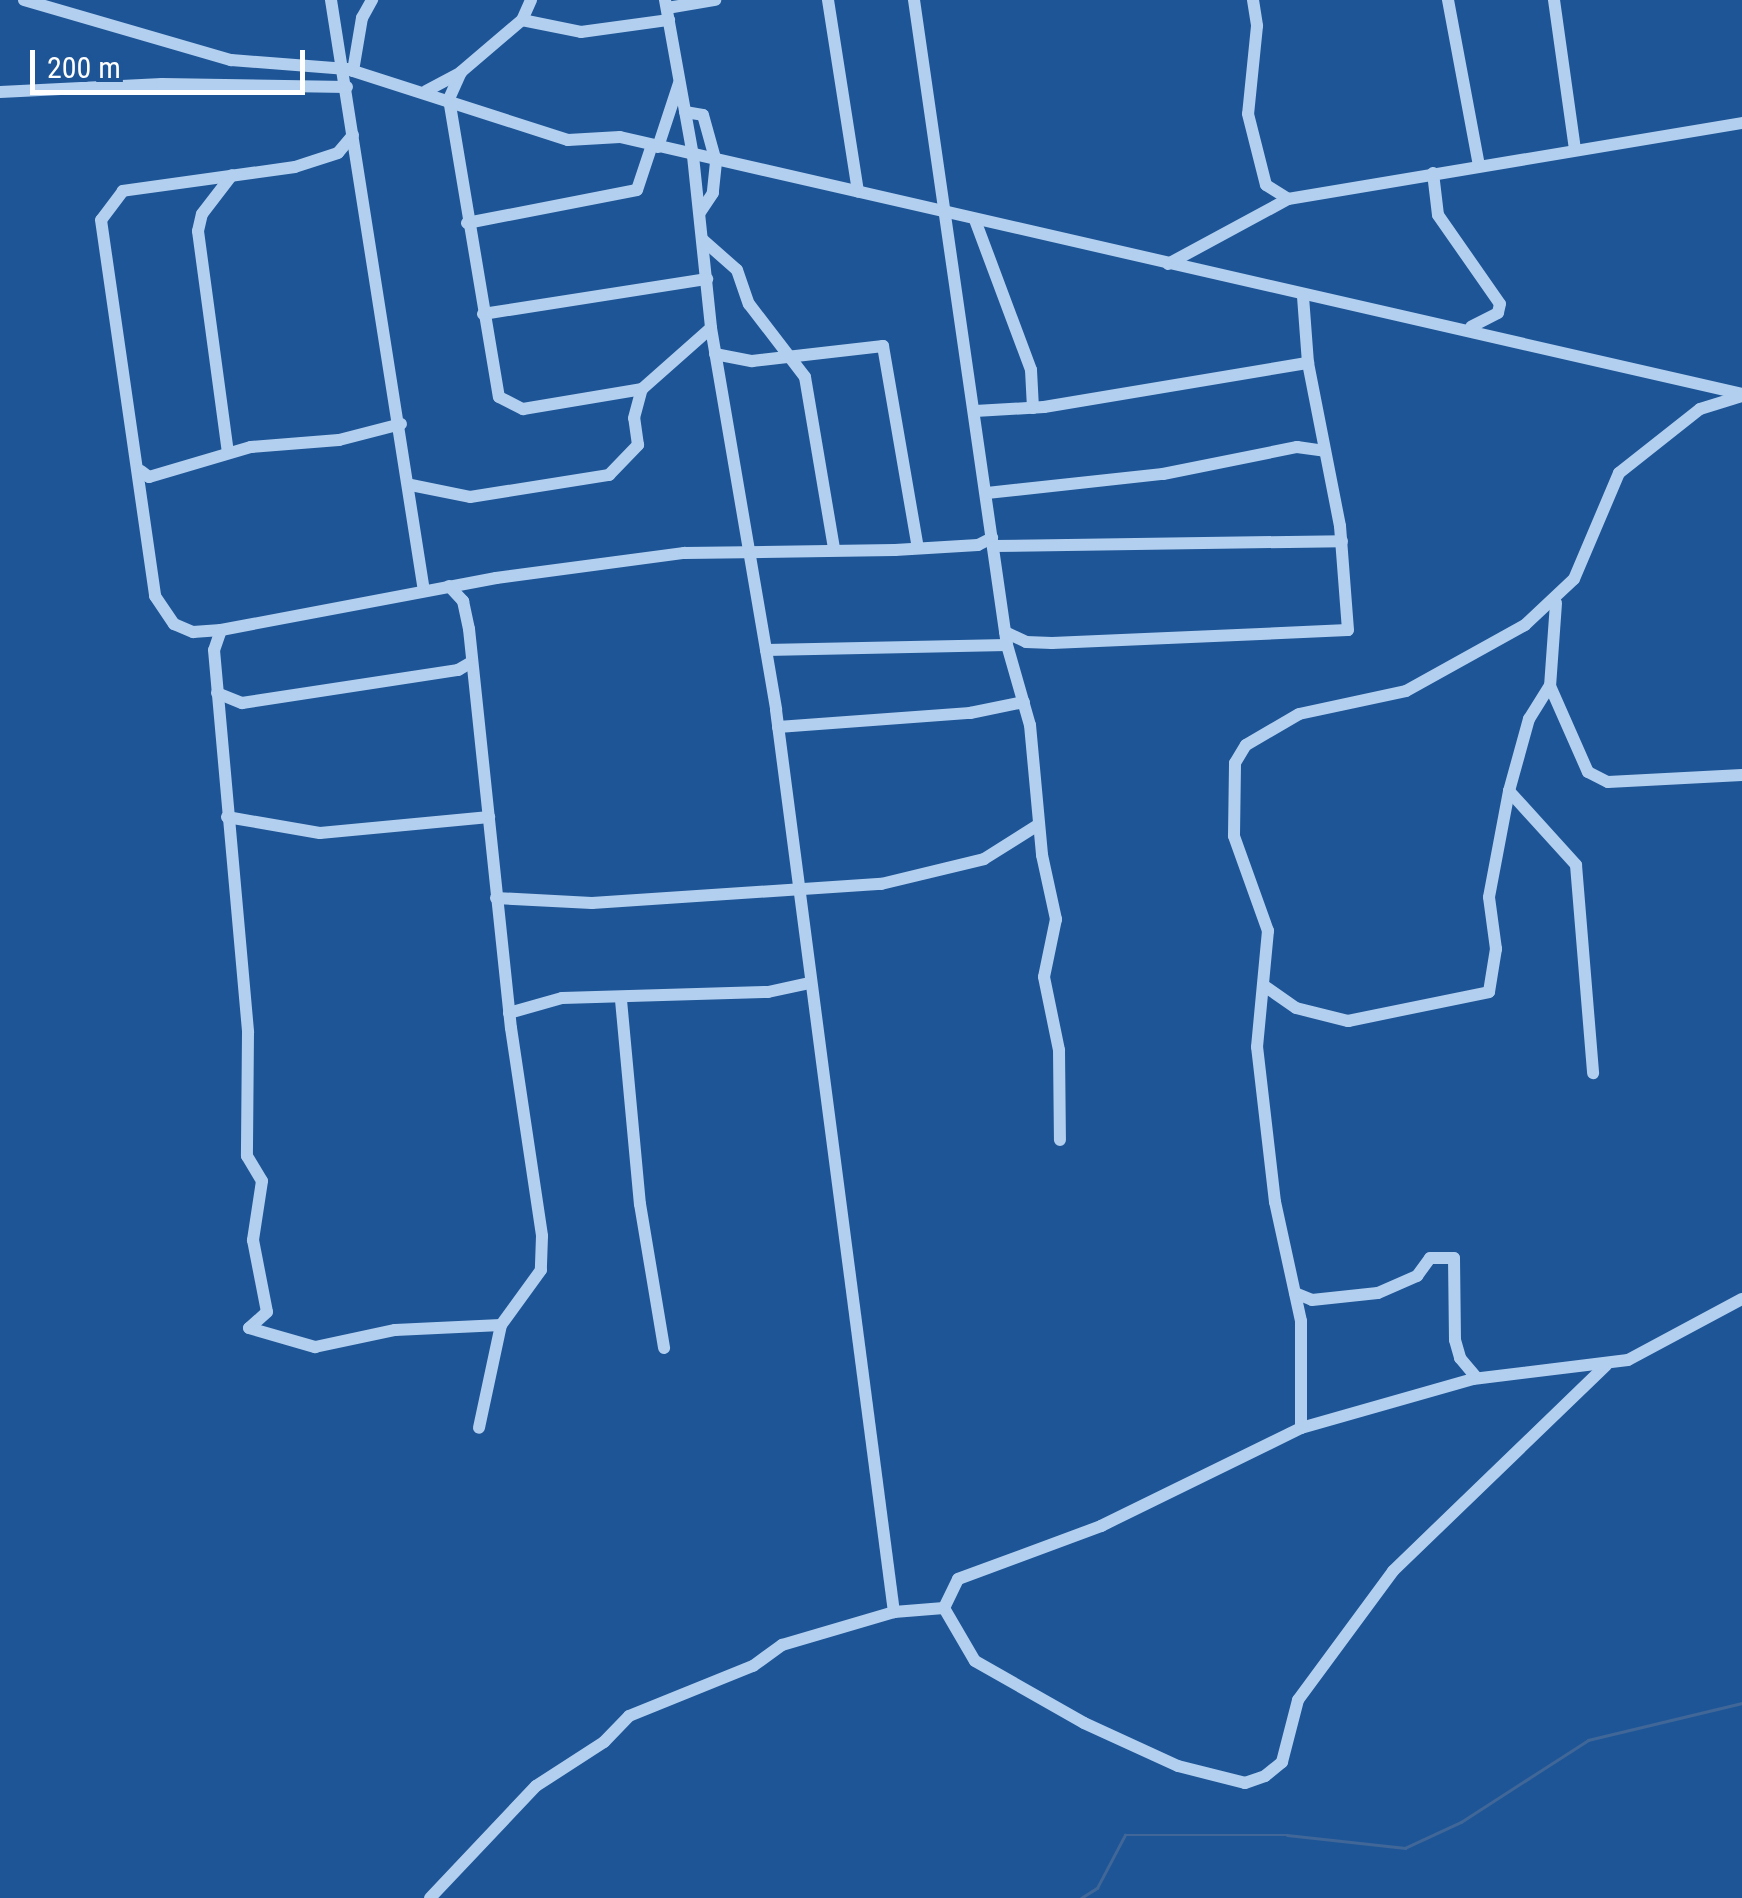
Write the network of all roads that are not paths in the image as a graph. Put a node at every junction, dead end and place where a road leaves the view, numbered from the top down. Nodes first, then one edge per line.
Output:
1 (24, 0) edge
2 (332, 0) edge
3 (372, 0) edge
4 (531, 0) edge
5 (715, 0) edge
6 (828, 0) edge
7 (914, 0) edge
8 (1253, 0) edge
9 (1448, 0) edge
10 (1554, 0) edge
11 (667, 9) edge
12 (522, 20) junction
13 (350, 70) junction
14 (461, 72) junction
15 (680, 81) junction
16 (347, 87) junction
17 (426, 91) junction
18 (0, 92) edge
19 (449, 99) junction
20 (685, 112) junction
21 (1742, 124) edge
22 (353, 135) junction
23 (655, 146) junction
24 (1576, 149) junction
25 (693, 156) junction
26 (716, 162) junction
27 (1479, 164) junction
28 (1433, 173) junction
29 (232, 175) junction
30 (858, 192) junction
31 (1288, 199) junction
32 (700, 212) junction
33 (946, 216) junction
34 (975, 220) junction
35 (466, 223) junction
36 (703, 240) junction
37 (1168, 264) junction
38 (707, 279) junction
39 (1303, 296) junction
40 (483, 314) junction
41 (1470, 327) junction
42 (711, 328) junction
43 (716, 354) junction
44 (786, 355) junction
45 (1308, 363) junction
46 (642, 389) junction
47 (1742, 395) edge
48 (1032, 408) junction
49 (975, 411) junction
50 (401, 424) junction
51 (1326, 451) junction
52 (228, 453) junction
53 (142, 472) junction
54 (411, 485) junction
55 (994, 494) junction
56 (1339, 523) junction
57 (1324, 538) junction
58 (1342, 542) junction
59 (989, 546) junction
60 (918, 548) junction
61 (834, 549) junction
62 (751, 554) junction
63 (480, 581) junction
64 (449, 586) junction
65 (424, 591) junction
66 (463, 601) junction
67 (1556, 603) junction
68 (222, 630) junction
69 (1006, 639) junction
70 (766, 650) junction
71 (472, 662) junction
72 (1550, 686) junction
73 (217, 693) junction
74 (1024, 702) junction
75 (778, 727) junction
76 (1742, 775) edge
77 (1509, 791) junction
78 (227, 817) junction
79 (489, 818) junction
80 (1038, 825) junction
81 (798, 889) junction
82 (496, 898) junction
83 (810, 983) junction
84 (1262, 985) junction
85 (621, 1000) junction
86 (509, 1013) junction
87 (1592, 1072) dead end
88 (1060, 1140) dead end
89 (1295, 1294) junction
90 (1742, 1299) edge
91 (501, 1325) junction
92 (664, 1348) dead end
93 (1606, 1365) junction
94 (1477, 1378) junction
95 (480, 1428) dead end
96 (1301, 1428) junction
97 (944, 1608) junction
98 (894, 1612) junction
99 (430, 1898) edge

1 - 13 street
2 - 13 street
3 - 13 street
4 - 12 street
5 - 11 street
6 - 30 street
7 - 33 street
8 - 31 street
9 - 27 street
10 - 24 street
11 - 12 street
11 - 15 street
12 - 14 street
13 - 16 street
13 - 17 street
14 - 17 street
14 - 19 street
15 - 20 street
15 - 23 street
16 - 18 street
16 - 22 street
17 - 19 street
19 - 23 street
19 - 35 street
20 - 25 street
20 - 26 street
21 - 24 street
22 - 29 street
22 - 50 street
23 - 25 street
23 - 35 street
24 - 27 street
25 - 26 street
25 - 32 street
26 - 30 street
26 - 32 street
27 - 28 street
28 - 31 street
28 - 41 street
29 - 52 street
29 - 53 street
30 - 33 street
31 - 37 street
32 - 36 street
33 - 34 street
33 - 49 street
34 - 37 street
34 - 48 street
35 - 40 street
36 - 38 street
36 - 44 street
37 - 39 street
38 - 40 street
38 - 42 street
39 - 41 street
39 - 45 street
40 - 46 street
41 - 47 street
42 - 43 street
42 - 46 street
43 - 44 street
43 - 62 street
44 - 60 street
44 - 61 street
45 - 48 street
45 - 51 street
46 - 54 street
47 - 67 street
48 - 49 street
49 - 55 street
50 - 52 street
50 - 54 street
51 - 55 street
51 - 56 street
52 - 53 street
53 - 68 street
54 - 65 street
55 - 59 street
56 - 57 street
56 - 58 street
57 - 58 street
57 - 59 street
58 - 69 street
59 - 60 street
59 - 69 street
60 - 61 street
61 - 62 street
62 - 63 street
62 - 70 street
63 - 64 street
63 - 66 street
64 - 65 street
64 - 66 street
65 - 68 street
66 - 71 street
67 - 72 street
67 - 84 street
68 - 73 street
69 - 70 street
69 - 74 street
70 - 75 street
71 - 73 street
71 - 79 street
72 - 76 street
72 - 77 street
73 - 78 street
74 - 75 street
74 - 80 street
75 - 81 street
77 - 84 street
77 - 87 street
78 - 79 street
78 - 91 street
79 - 82 street
80 - 81 street
80 - 88 street
81 - 82 street
81 - 83 street
82 - 86 street
83 - 85 street
83 - 98 street
84 - 89 street
85 - 86 street
85 - 92 street
86 - 91 street
89 - 94 street
89 - 96 street
90 - 93 street
91 - 95 street
93 - 94 street
93 - 97 street
94 - 96 street
96 - 97 street
97 - 98 street
98 - 99 street

